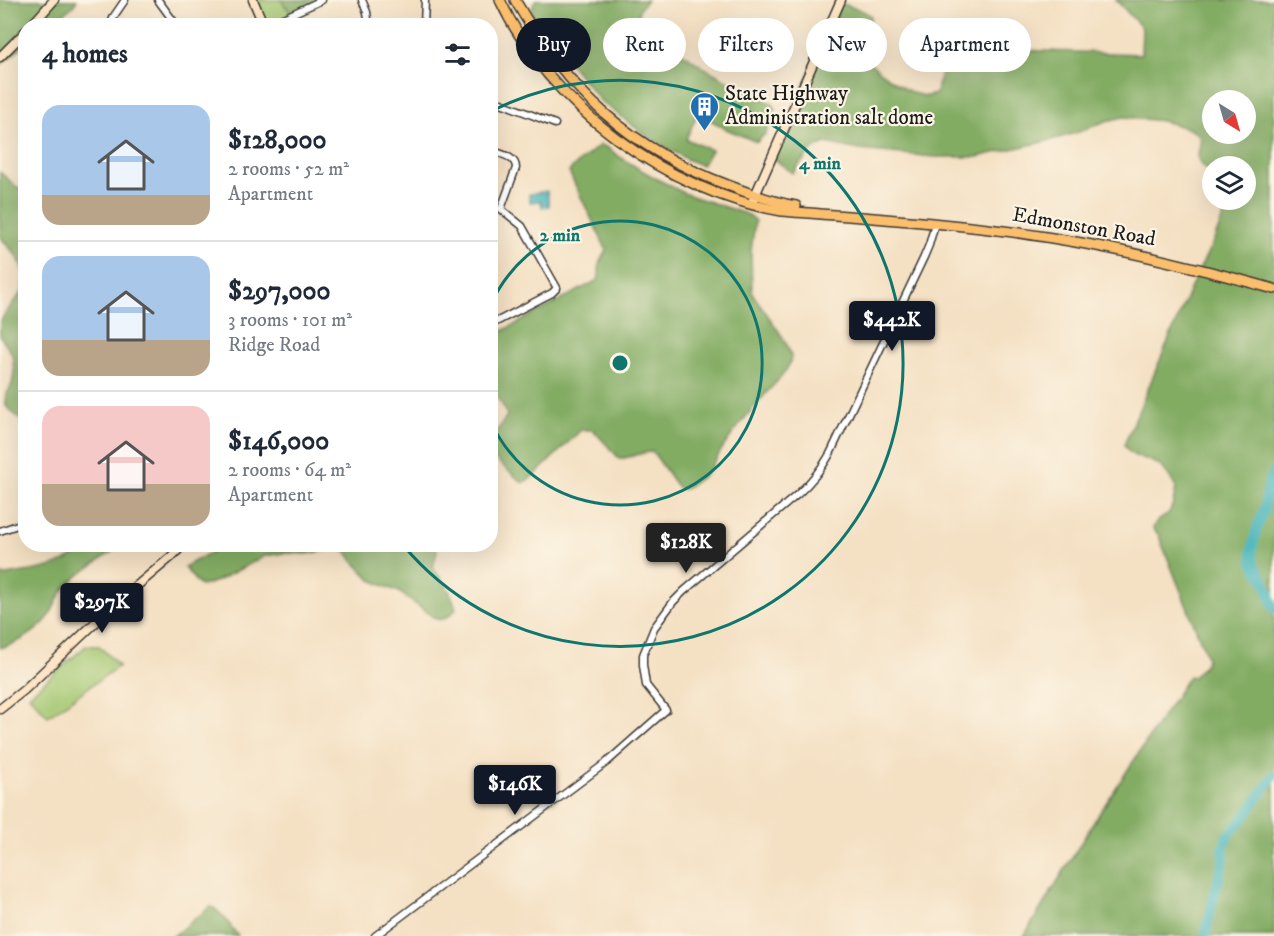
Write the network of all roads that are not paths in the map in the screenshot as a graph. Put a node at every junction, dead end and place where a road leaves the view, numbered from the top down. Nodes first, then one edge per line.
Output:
1 (54, 0) edge
2 (125, 0) edge
3 (158, 0) edge
4 (253, 0) edge
5 (322, 0) edge
6 (362, 0) edge
7 (425, 0) edge
8 (500, 0) edge
9 (515, 0) edge
10 (521, 0) edge
11 (841, 0) edge
12 (525, 15) junction
13 (38, 18) edge
14 (113, 18) edge
15 (171, 18) edge
16 (261, 18) edge
17 (283, 18) edge
18 (368, 18) edge
19 (424, 18) edge
20 (18, 39) edge
21 (0, 57) edge
22 (498, 102) edge
23 (555, 124) dead end
24 (498, 153) edge
25 (753, 200) junction
26 (935, 224) junction
27 (1274, 289) edge
28 (498, 321) edge
29 (18, 525) edge
30 (0, 531) edge
31 (176, 552) edge
32 (0, 709) edge
33 (375, 936) edge

1 - 13 street
2 - 14 street
3 - 15 street
4 - 16 street
5 - 17 street
6 - 18 street
7 - 19 street
8 - 25 main road
9 - 12 main road
10 - 12 main road
11 - 25 street
12 - 25 main road
20 - 21 street
22 - 23 street
24 - 28 street
25 - 26 main road, Edmonston Road
26 - 27 main road, Edmonston Road
26 - 33 street
29 - 30 street
31 - 32 street

